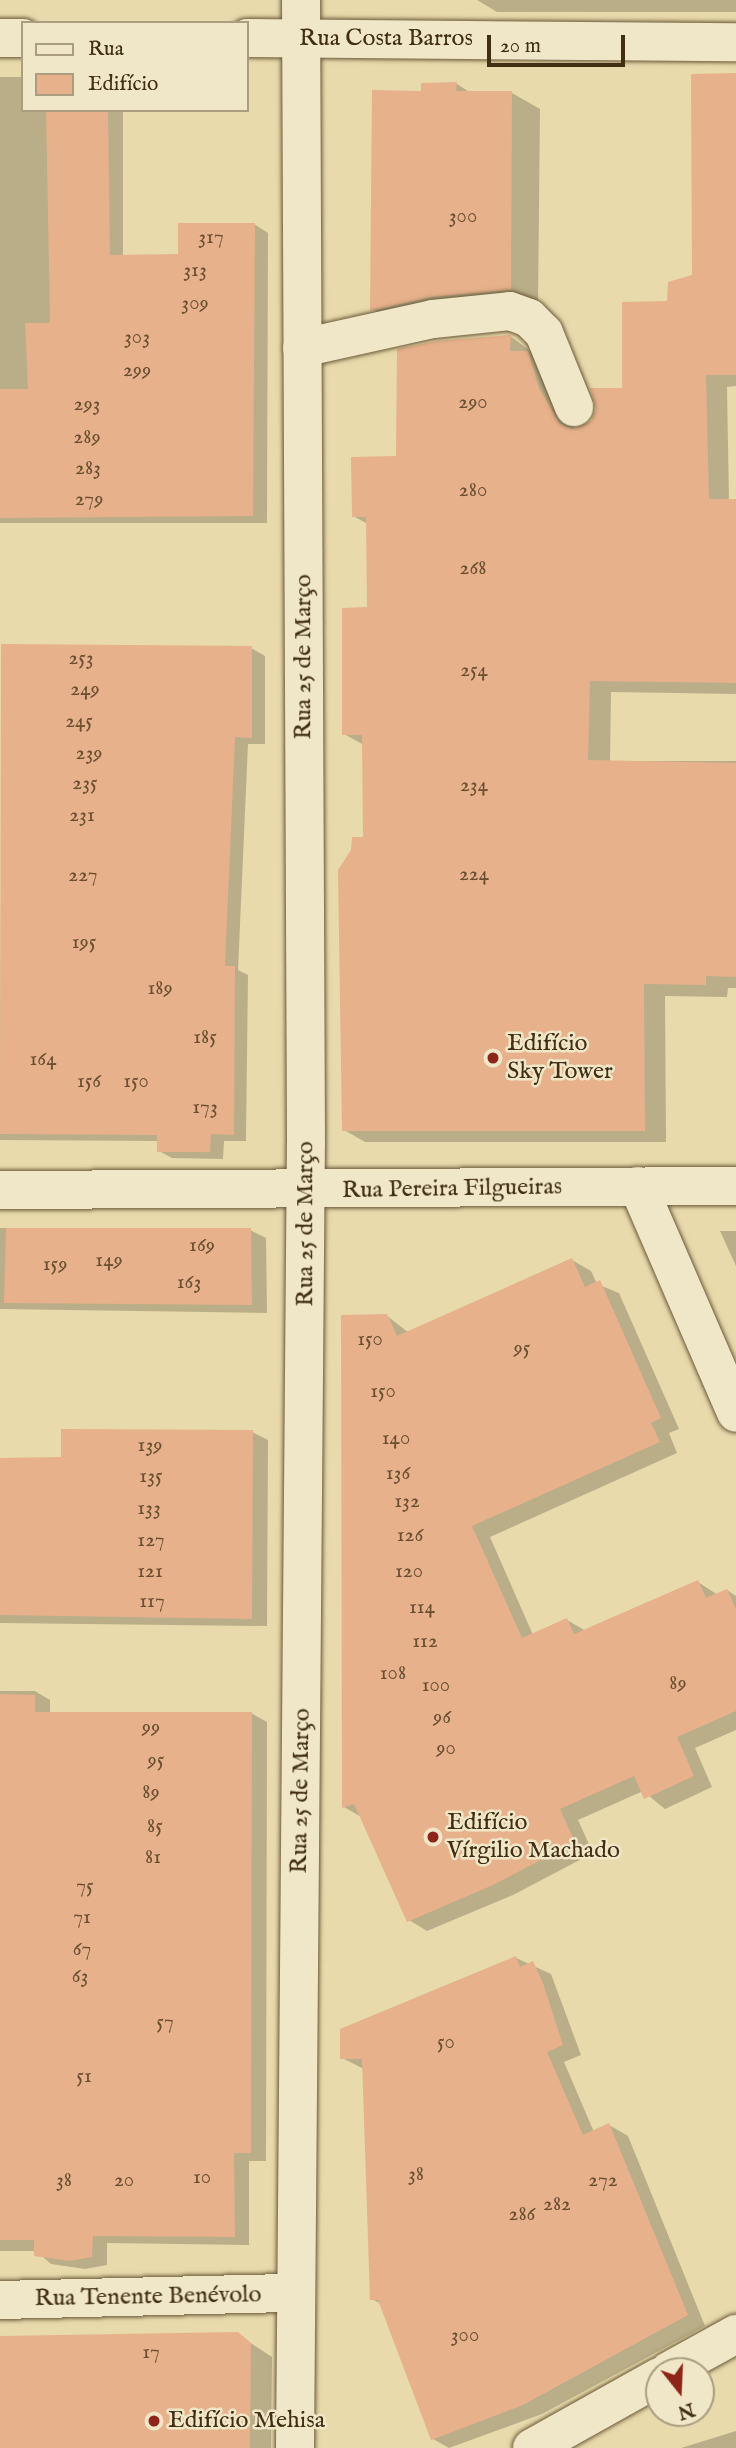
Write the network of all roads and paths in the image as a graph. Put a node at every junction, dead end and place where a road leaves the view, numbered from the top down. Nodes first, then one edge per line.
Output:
1 (301, 0) edge
2 (0, 38) edge
3 (21, 38) edge
4 (248, 38) edge
5 (301, 38) junction
6 (736, 42) edge
7 (302, 348) junction
8 (574, 407) dead end
9 (638, 1186) junction
10 (736, 1186) edge
11 (0, 1190) edge
12 (306, 1191) junction
13 (736, 1413) edge
14 (296, 2293) junction
15 (0, 2300) edge
16 (736, 2334) edge
17 (694, 2357) edge
18 (645, 2385) edge
19 (295, 2448) edge
20 (532, 2448) edge

1 - 5 street, Rua 25 de Março
2 - 3 street
4 - 5 street, Rua Costa Barros
5 - 6 street, Rua Costa Barros
5 - 7 street, Rua 25 de Março
7 - 8 street
7 - 12 street, Rua 25 de Março
9 - 10 street, Rua Pereira Filgueiras
9 - 12 street, Rua Pereira Filgueiras
9 - 13 street
11 - 12 street, Rua Pereira Filgueiras
12 - 14 street, Rua 25 de Março
14 - 15 street, Rua Tenente Benévolo
14 - 19 street, Rua 25 de Março
16 - 17 street
18 - 20 street

